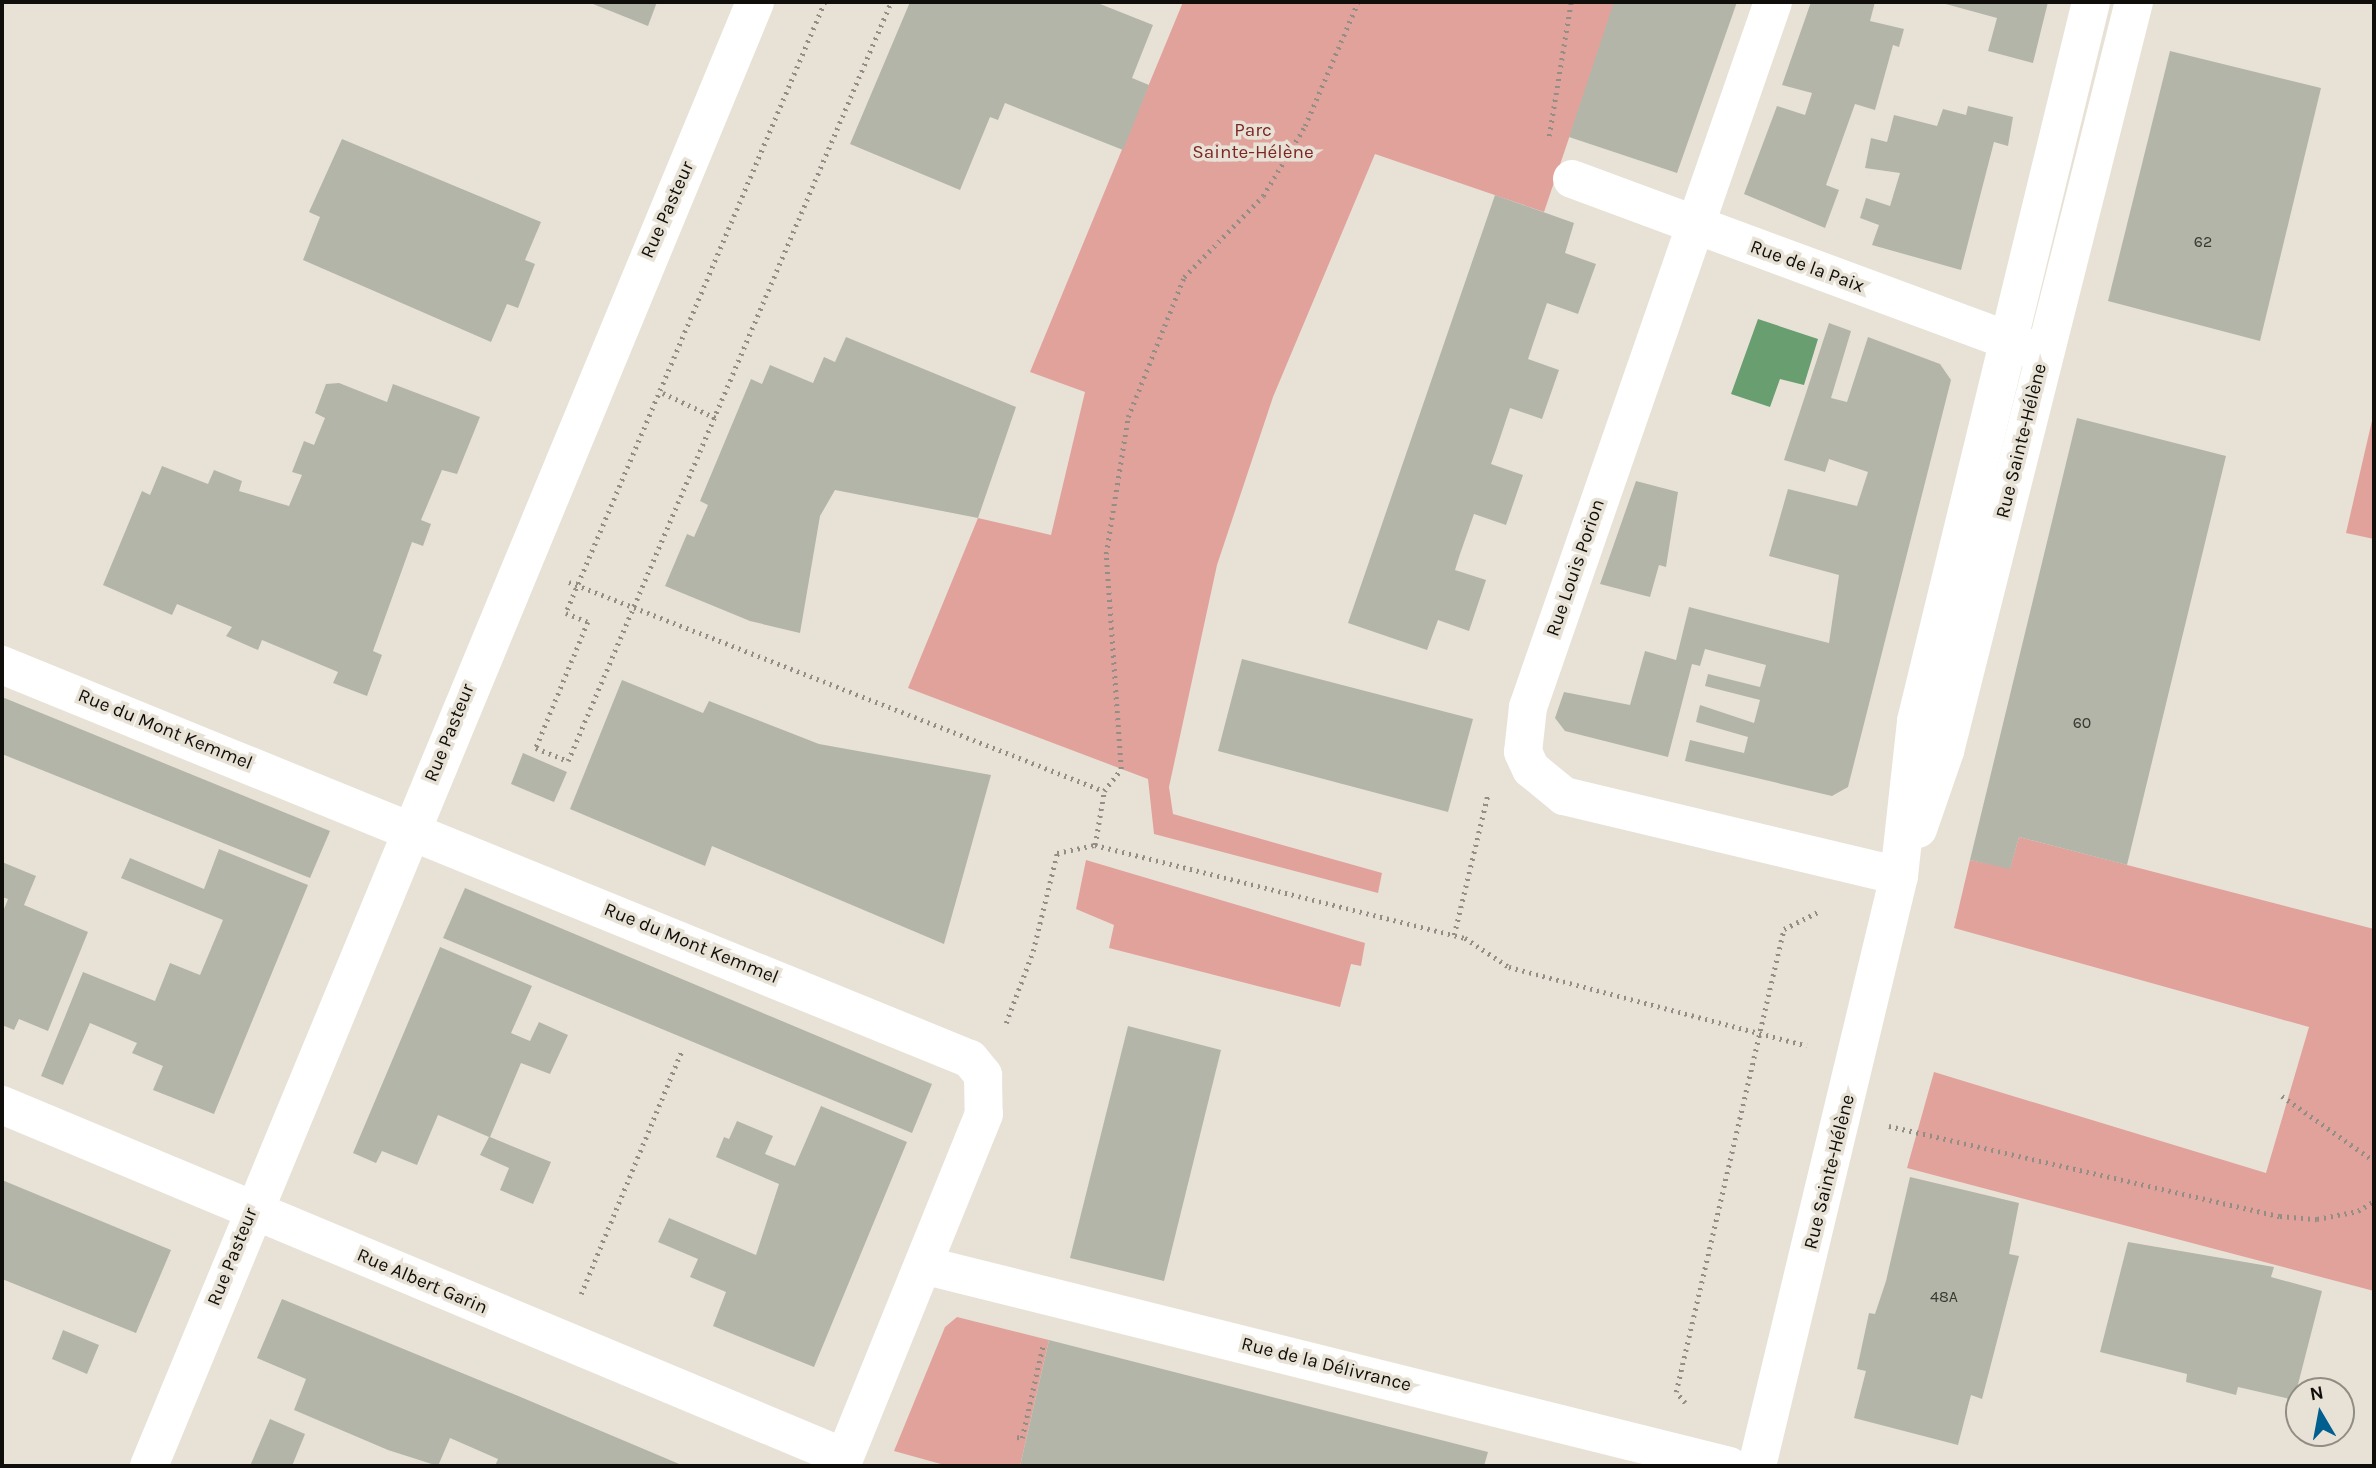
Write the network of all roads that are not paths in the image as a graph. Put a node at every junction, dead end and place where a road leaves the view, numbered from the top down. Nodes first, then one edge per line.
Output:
1 (755, 2) edge
2 (1773, 2) edge
3 (2091, 2) edge
4 (2134, 2) edge
5 (1572, 179) road end
6 (1693, 226) junction
7 (2026, 347) junction
8 (2, 665) edge
9 (410, 827) junction
10 (1899, 876) junction
11 (2, 1105) edge
12 (252, 1212) junction
13 (923, 1265) junction
14 (842, 1462) edge
15 (1714, 1463) edge
16 (149, 1466) edge
17 (1757, 1466) edge

1 - 9 street, Rue Pasteur
2 - 6 street, Rue Louis Porion
3 - 7 street, Rue Sainte-Hélène
4 - 7 street, Rue Sainte-Hélène
5 - 6 street, Rue de la Paix
6 - 7 street, Rue de la Paix
6 - 10 street, Rue Louis Porion
7 - 10 street, Rue Sainte-Hélène
8 - 9 street, Rue du Mont Kemmel
9 - 12 street, Rue Pasteur
9 - 13 street, Rue du Mont Kemmel
10 - 17 street, Rue Sainte-Hélène
11 - 12 street, Rue Albert Garin
12 - 14 street, Rue Albert Garin
12 - 16 street, Rue Pasteur
13 - 14 street, Rue du Mont Kemmel
13 - 15 street, Rue de la Délivrance

